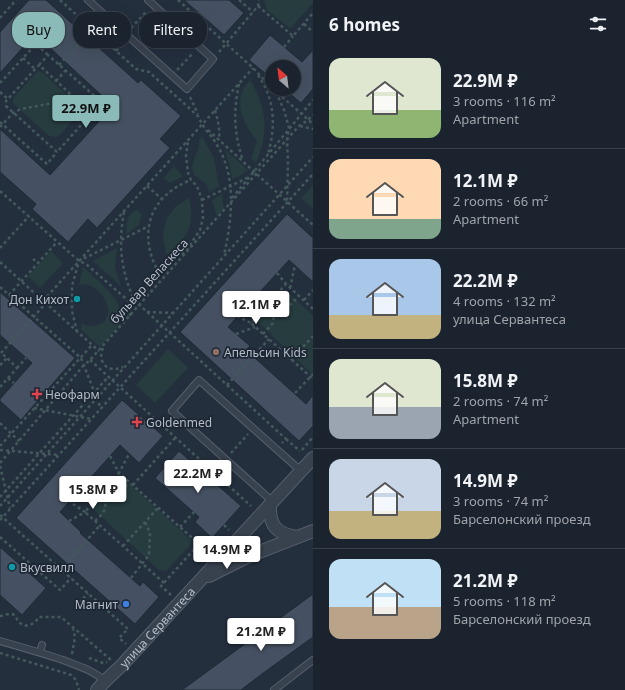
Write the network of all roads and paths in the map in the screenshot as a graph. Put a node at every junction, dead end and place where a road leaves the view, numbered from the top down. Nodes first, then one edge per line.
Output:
1 (16, 0) edge
2 (60, 0) edge
3 (88, 0) edge
4 (178, 0) edge
5 (239, 0) edge
6 (259, 0) edge
7 (149, 3) edge
8 (258, 6) junction
9 (73, 12) edge
10 (101, 12) edge
11 (159, 12) edge
12 (253, 12) junction
13 (313, 13) edge
14 (0, 18) edge
15 (304, 24) junction
16 (131, 27) edge
17 (313, 32) edge
18 (293, 36) junction
19 (131, 39) edge
20 (226, 43) junction
21 (284, 47) dead end
22 (75, 48) edge
23 (113, 48) edge
24 (197, 48) edge
25 (201, 48) edge
26 (48, 55) junction
27 (22, 58) junction
28 (39, 65) junction
29 (59, 65) junction
30 (253, 68) junction
31 (35, 69) junction
32 (66, 70) junction
33 (172, 76) junction
34 (56, 81) junction
35 (265, 81) edge
36 (0, 83) edge
37 (240, 83) junction
38 (164, 85) junction
39 (187, 89) junction
40 (0, 92) edge
41 (70, 94) junction
42 (278, 96) edge
43 (281, 96) edge
44 (8, 99) junction
45 (313, 100) edge
46 (215, 110) junction
47 (14, 112) junction
48 (92, 114) junction
49 (302, 114) junction
50 (313, 115) edge
51 (199, 117) junction
52 (308, 120) junction
53 (1, 123) edge
54 (313, 124) edge
55 (201, 125) junction
56 (299, 126) junction
57 (0, 127) edge
58 (289, 128) junction
59 (313, 129) edge
60 (188, 140) junction
61 (219, 140) junction
62 (287, 140) junction
63 (218, 145) junction
64 (57, 152) junction
65 (267, 155) junction
66 (313, 157) edge
67 (243, 162) junction
68 (255, 173) junction
69 (313, 174) edge
70 (250, 176) junction
71 (191, 180) junction
72 (147, 186) junction
73 (231, 186) junction
74 (287, 186) junction
75 (0, 190) edge
76 (280, 195) junction
77 (232, 198) junction
78 (162, 199) junction
79 (202, 200) junction
80 (231, 202) junction
81 (287, 202) junction
82 (124, 211) junction
83 (28, 216) junction
84 (313, 225) edge
85 (148, 226) junction
86 (120, 240) junction
87 (57, 242) junction
88 (0, 248) edge
89 (224, 256) junction
90 (33, 258) dead end
91 (79, 261) junction
92 (0, 262) edge
93 (38, 263) junction
94 (295, 265) dead end
95 (159, 273) junction
96 (277, 273) dead end
97 (21, 281) junction
98 (286, 284) junction
99 (0, 287) edge
100 (290, 288) junction
101 (313, 290) edge
102 (9, 295) junction
103 (299, 296) junction
104 (304, 300) junction
105 (43, 301) junction
106 (133, 302) junction
107 (46, 303) junction
108 (139, 306) junction
109 (313, 309) edge
110 (147, 312) junction
111 (173, 313) junction
112 (130, 316) junction
113 (237, 316) dead end
114 (34, 317) junction
115 (251, 323) junction
116 (162, 326) junction
117 (255, 327) junction
118 (77, 332) junction
119 (170, 333) junction
120 (236, 334) dead end
121 (263, 334) junction
122 (313, 336) edge
123 (269, 340) junction
124 (92, 345) junction
125 (104, 345) junction
126 (99, 351) junction
127 (0, 352) edge
128 (6, 358) junction
129 (26, 358) dead end
130 (81, 358) junction
131 (90, 360) junction
132 (291, 360) junction
133 (0, 365) edge
134 (84, 365) junction
135 (125, 366) junction
136 (17, 368) junction
137 (313, 374) edge
138 (108, 377) junction
139 (310, 377) junction
140 (8, 378) junction
141 (313, 379) edge
142 (112, 380) junction
143 (14, 383) dead end
144 (227, 385) junction
145 (0, 387) edge
146 (120, 388) junction
147 (95, 392) junction
148 (295, 394) dead end
149 (97, 398) junction
150 (34, 408) junction
151 (101, 409) junction
152 (46, 410) junction
153 (74, 415) junction
154 (80, 416) junction
155 (263, 418) junction
156 (92, 419) junction
157 (0, 423) edge
158 (253, 429) junction
159 (11, 434) junction
160 (313, 437) edge
161 (175, 438) junction
162 (286, 439) junction
163 (19, 441) junction
164 (0, 446) edge
165 (0, 450) edge
166 (276, 450) junction
167 (10, 451) junction
168 (40, 454) junction
169 (46, 454) junction
170 (129, 454) dead end
171 (59, 455) junction
172 (110, 456) dead end
173 (313, 458) edge
174 (226, 459) junction
175 (0, 463) edge
176 (0, 466) edge
177 (301, 471) junction
178 (213, 472) junction
179 (119, 473) junction
180 (130, 483) junction
181 (133, 485) junction
182 (6, 491) junction
183 (0, 497) edge
184 (7, 497) junction
185 (70, 502) dead end
186 (272, 504) junction
187 (0, 506) edge
188 (251, 506) dead end
189 (158, 508) junction
190 (10, 509) junction
191 (85, 512) junction
192 (194, 512) dead end
193 (1, 518) edge
194 (69, 521) dead end
195 (95, 521) junction
196 (145, 522) junction
197 (100, 525) junction
198 (224, 525) dead end
199 (180, 528) junction
200 (230, 530) dead end
201 (313, 531) edge
202 (0, 537) edge
203 (297, 537) junction
204 (199, 544) junction
205 (124, 546) junction
206 (209, 553) dead end
207 (143, 564) junction
208 (61, 570) junction
209 (71, 578) junction
210 (131, 578) dead end
211 (201, 580) junction
212 (164, 583) junction
213 (88, 593) junction
214 (171, 595) dead end
215 (79, 603) dead end
216 (0, 616) edge
217 (72, 626) junction
218 (116, 635) dead end
219 (119, 638) junction
220 (0, 641) edge
221 (42, 644) dead end
222 (127, 644) dead end
223 (40, 652) junction
224 (0, 653) edge
225 (72, 654) dead end
226 (112, 660) dead end
227 (313, 660) edge
228 (101, 686) edge
229 (79, 690) edge
230 (274, 690) edge

1 - 14 path
2 - 9 path
3 - 10 lane
4 - 20 path
5 - 12 path
6 - 8 path
7 - 11 lane
7 - 16 path
8 - 12 path
8 - 18 path
12 - 20 path
13 - 15 path
15 - 17 path
15 - 18 path
18 - 21 path
19 - 33 lane
20 - 30 path
22 - 29 path
23 - 38 path
24 - 33 path
25 - 39 lane
26 - 27 path
26 - 28 path
26 - 29 path
27 - 31 path
27 - 36 path
28 - 31 path
28 - 34 path
29 - 32 path
30 - 35 path
30 - 37 path
30 - 65 path
31 - 44 path
32 - 34 path
32 - 48 path
33 - 38 path
33 - 39 lane
34 - 41 path
37 - 46 path
37 - 67 path
38 - 51 path
39 - 51 path
40 - 44 path
41 - 47 path
41 - 48 path
42 - 58 path
43 - 49 path
44 - 47 path
45 - 49 path, бульвар Веласкеса
46 - 55 path
46 - 61 path
47 - 53 path
47 - 64 path
48 - 64 path
49 - 52 path
49 - 58 path, бульвар Веласкеса
50 - 52 path, бульвар Веласкеса
51 - 55 path
52 - 54 path
52 - 56 path, бульвар Веласкеса
53 - 57 path
53 - 64 path
55 - 60 path
55 - 61 path
55 - 63 path
56 - 59 path
56 - 62 path, бульвар Веласкеса
58 - 62 path
58 - 65 path, бульвар Веласкеса
60 - 71 path
60 - 72 path
61 - 63 path
61 - 67 path
62 - 68 path, бульвар Веласкеса
62 - 74 path
63 - 73 path
65 - 68 path, бульвар Веласкеса
66 - 74 path
67 - 68 path
68 - 70 path, бульвар Веласкеса
68 - 76 path
68 - 80 path, бульвар Веласкеса
69 - 81 path
70 - 73 path
70 - 77 path, бульвар Веласкеса
71 - 78 path
71 - 79 path
72 - 78 path
72 - 82 path
73 - 77 path
73 - 79 path
74 - 76 path
74 - 81 path
75 - 83 path
76 - 81 path
76 - 89 path
77 - 80 path
78 - 85 path
79 - 95 path
80 - 89 path
80 - 108 path, бульвар Веласкеса
81 - 84 path
81 - 119 path
82 - 86 path
82 - 91 path
83 - 87 path
83 - 88 path
85 - 86 path
85 - 95 path
86 - 91 path
86 - 106 path
87 - 91 path
87 - 93 path
89 - 111 path
90 - 93 path
91 - 105 path
91 - 106 path
91 - 118 path
92 - 97 path
93 - 97 path
94 - 100 path
95 - 106 path
96 - 98 path
97 - 102 path
97 - 105 path
98 - 100 path
98 - 115 path
99 - 102 path
100 - 103 path
101 - 104 path
102 - 114 path
103 - 104 path
103 - 121 path
104 - 109 path
105 - 107 path
106 - 108 path
106 - 112 path
107 - 114 path
107 - 118 path
108 - 110 path
108 - 112 path, бульвар Веласкеса
110 - 111 path
110 - 116 path
111 - 116 path
112 - 125 path, бульвар Веласкеса
113 - 115 path
114 - 127 path
114 - 130 path
115 - 117 path
116 - 119 path
116 - 135 path
117 - 120 path
117 - 121 path
118 - 124 path
119 - 144 path
119 - 146 path
121 - 123 path
122 - 132 path
123 - 132 path
123 - 144 path
124 - 126 path
124 - 130 path
125 - 126 path, бульвар Веласкеса
125 - 135 path
126 - 131 path, бульвар Веласкеса
127 - 128 path
128 - 133 path
128 - 136 path
129 - 136 path
130 - 134 path
130 - 150 path
131 - 134 path, бульвар Веласкеса
131 - 138 path
132 - 139 path
134 - 147 path
134 - 152 path, бульвар Веласкеса
135 - 142 path
136 - 140 path
137 - 139 path
138 - 142 path
138 - 147 path
139 - 141 path
139 - 148 path
140 - 143 path
140 - 145 path
142 - 146 path
142 - 149 path
144 - 155 path
146 - 151 path
146 - 161 path
147 - 149 path
147 - 153 path
149 - 151 path
149 - 154 path
150 - 152 path
150 - 159 path
151 - 156 path
152 - 153 path
152 - 163 path, бульвар Веласкеса
153 - 154 path
153 - 168 path
154 - 156 path
154 - 169 path
155 - 158 path
155 - 162 path
156 - 171 path
157 - 159 path
158 - 166 lane
158 - 174 path
158 - 174 lane
159 - 163 path
159 - 164 path
160 - 162 path
161 - 178 path
161 - 181 path
162 - 166 path
163 - 167 path, бульвар Веласкеса
165 - 167 path
166 - 177 lane
167 - 168 path
167 - 175 path, бульвар Веласкеса
168 - 169 path
168 - 182 path
169 - 171 path
169 - 184 path
170 - 179 path
171 - 190 path
172 - 179 path
173 - 177 street, улица Сервантеса
174 - 178 path
174 - 186 lane
176 - 182 path
177 - 186 street, улица Сервантеса
178 - 188 path
179 - 180 path
179 - 191 path
180 - 181 path
180 - 195 path
181 - 189 path
182 - 183 path
182 - 184 path
184 - 187 path
184 - 190 path
185 - 191 path
186 - 203 street
186 - 211 street, улица Сервантеса
189 - 196 path
189 - 199 path
190 - 193 path
191 - 194 path
191 - 195 path
192 - 199 path
193 - 208 path
195 - 197 path
196 - 205 path
196 - 207 path
197 - 205 path
197 - 208 path
198 - 200 path
199 - 204 path
201 - 203 street
202 - 209 path
203 - 211 street
204 - 206 path
204 - 212 path
205 - 207 path
207 - 210 path
207 - 212 path
208 - 209 path
209 - 213 path
211 - 228 street, улица Сервантеса
212 - 214 path
213 - 215 path
213 - 219 path
216 - 217 path
217 - 225 path
217 - 226 path
218 - 219 path
219 - 222 path
220 - 223 lane
221 - 223 lane
223 - 228 lane
224 - 229 path
227 - 230 lane

